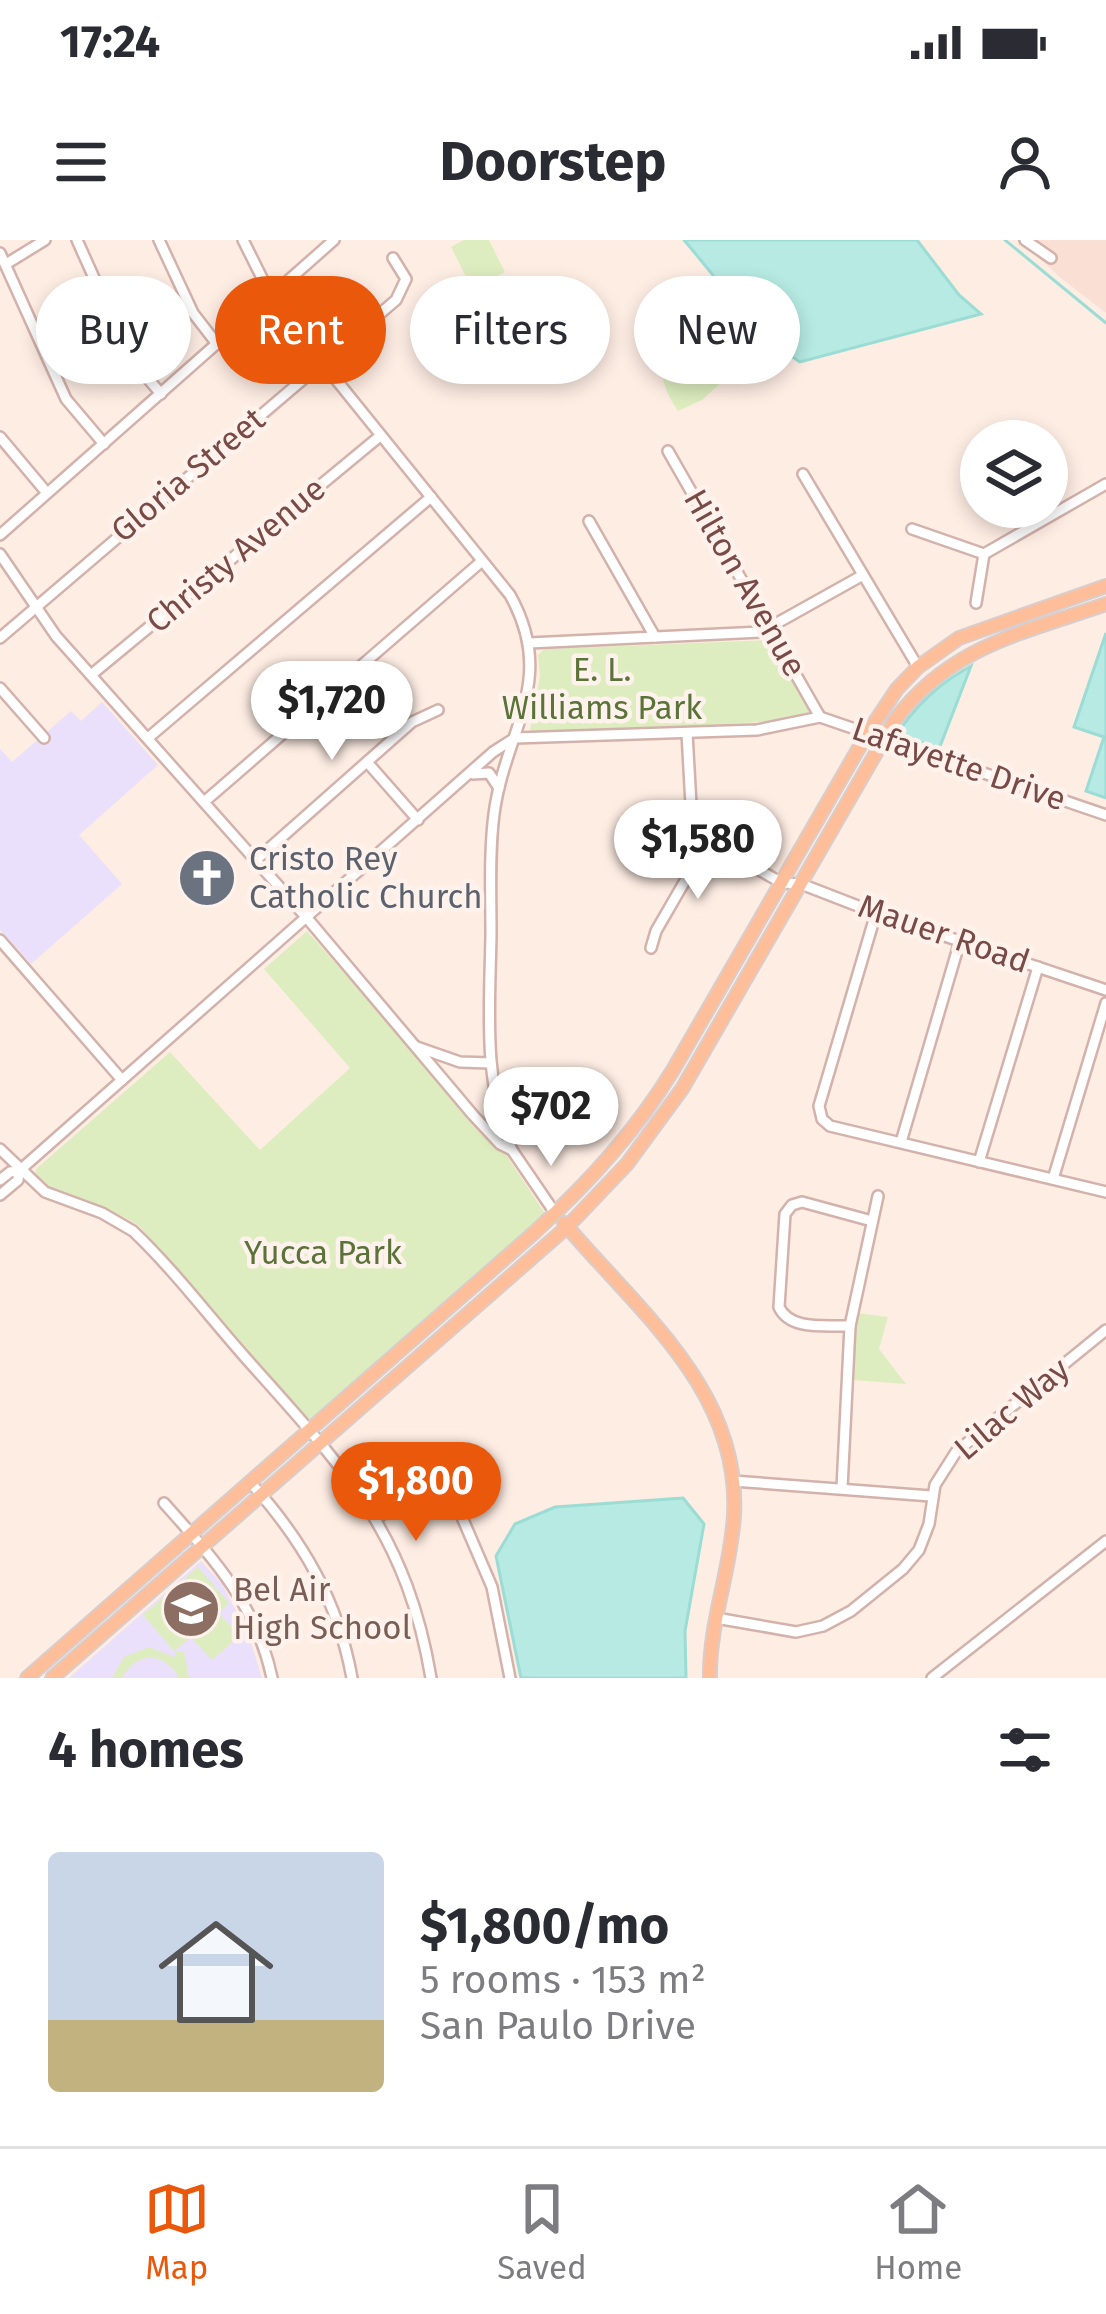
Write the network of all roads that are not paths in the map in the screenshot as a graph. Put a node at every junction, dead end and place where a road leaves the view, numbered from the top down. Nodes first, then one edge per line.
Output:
1 (45, 240) edge
2 (77, 240) edge
3 (159, 240) edge
4 (243, 240) edge
5 (334, 240) edge
6 (1025, 240) edge
7 (0, 253) edge
8 (393, 258) dead end
9 (1051, 258) dead end
10 (6, 264) junction
11 (260, 276) edge
12 (295, 276) edge
13 (386, 307) edge
14 (215, 341) edge
15 (215, 346) edge
16 (295, 384) edge
17 (339, 384) edge
18 (160, 394) junction
19 (0, 436) edge
20 (380, 436) junction
21 (104, 444) junction
22 (668, 451) dead end
23 (803, 474) dead end
24 (1106, 484) edge
25 (47, 494) junction
26 (431, 497) junction
27 (589, 521) dead end
28 (912, 530) dead end
29 (0, 536) edge
30 (0, 554) edge
31 (984, 554) junction
32 (482, 561) junction
33 (863, 574) junction
34 (1106, 586) edge
35 (976, 603) dead end
36 (37, 604) junction
37 (1106, 604) edge
38 (772, 629) junction
39 (655, 637) junction
40 (0, 638) edge
41 (529, 643) junction
42 (918, 667) junction
43 (91, 675) junction
44 (0, 688) edge
45 (438, 710) dead end
46 (820, 717) junction
47 (687, 733) junction
48 (867, 734) junction
49 (44, 738) dead end
50 (148, 738) junction
51 (515, 738) junction
52 (884, 739) junction
53 (367, 762) junction
54 (468, 776) junction
55 (499, 788) junction
56 (204, 802) junction
57 (1106, 815) edge
58 (418, 820) junction
59 (708, 841) junction
60 (256, 860) junction
61 (782, 883) junction
62 (801, 884) junction
63 (876, 914) junction
64 (307, 917) junction
65 (0, 940) edge
66 (960, 941) junction
67 (651, 948) dead end
68 (1038, 967) junction
69 (1106, 990) edge
70 (1106, 1003) edge
71 (417, 1047) junction
72 (490, 1063) junction
73 (122, 1080) junction
74 (632, 1131) junction
75 (646, 1141) junction
76 (901, 1142) junction
77 (0, 1149) edge
78 (512, 1150) junction
79 (979, 1162) junction
80 (19, 1171) junction
81 (1053, 1179) junction
82 (0, 1180) edge
83 (1106, 1192) edge
84 (0, 1196) edge
85 (878, 1196) dead end
86 (556, 1213) junction
87 (872, 1221) junction
88 (567, 1227) junction
89 (850, 1326) junction
90 (1106, 1330) edge
91 (373, 1375) junction
92 (385, 1388) junction
93 (310, 1430) junction
94 (322, 1444) junction
95 (733, 1481) junction
96 (250, 1483) junction
97 (842, 1488) junction
98 (262, 1496) junction
99 (932, 1496) junction
100 (164, 1503) dead end
101 (377, 1518) junction
102 (191, 1534) junction
103 (1106, 1541) edge
104 (203, 1546) junction
105 (716, 1618) junction
106 (27, 1678) edge
107 (52, 1678) edge
108 (272, 1678) edge
109 (352, 1678) edge
110 (431, 1678) edge
111 (510, 1678) edge
112 (710, 1678) edge
113 (932, 1678) edge

1 - 10 street
2 - 18 street
3 - 14 street
4 - 11 street
5 - 12 street
6 - 9 street
7 - 10 street
8 - 13 street, Gloria Street
10 - 21 street
15 - 18 street
16 - 36 street, Gloria Street
17 - 20 street
18 - 21 street
19 - 25 street
20 - 26 street
20 - 43 street, Christy Avenue
21 - 25 street
22 - 38 street, Hilton Avenue
23 - 33 street
24 - 31 street
25 - 29 street
26 - 32 street
26 - 50 street
27 - 39 street
28 - 31 street
30 - 36 street
31 - 35 street
32 - 41 street
32 - 56 street
33 - 38 street
33 - 42 street
34 - 42 main road
36 - 40 street, Gloria Street
36 - 43 street
37 - 52 main road
38 - 39 street
38 - 46 street, Hilton Avenue
39 - 41 street
41 - 51 street
42 - 48 main road
43 - 50 street
44 - 49 street
45 - 53 street
46 - 47 street, Lafayette Drive
46 - 48 street, Lafayette Drive
47 - 51 street, Lafayette Drive
47 - 59 street
48 - 52 street, Lafayette Drive
48 - 61 main road
50 - 56 street
51 - 54 street
51 - 55 street
52 - 57 street, Lafayette Drive
52 - 62 main road
53 - 58 street
53 - 60 street
54 - 55 street
54 - 58 street
55 - 72 street
56 - 60 street
58 - 64 street
59 - 61 street
59 - 67 street
60 - 64 street
61 - 62 street, Mauer Road
61 - 74 main road
62 - 63 street, Mauer Road
62 - 75 main road
63 - 66 street, Mauer Road
63 - 76 street
64 - 71 street
64 - 73 street
65 - 73 street
66 - 68 street, Mauer Road
66 - 76 street
68 - 69 street, Mauer Road
68 - 79 street
70 - 81 street
71 - 72 street
71 - 78 street
72 - 78 street
73 - 80 street
74 - 75 main road
74 - 86 main road
75 - 88 main road
76 - 79 street
77 - 80 street
78 - 86 street
79 - 81 street
80 - 82 street
80 - 84 street
80 - 93 street
81 - 83 street
85 - 87 street
86 - 88 main road
86 - 91 main road
87 - 89 street
87 - 89 street
88 - 92 main road
88 - 95 main road
89 - 97 street
90 - 99 street, Lilac Way
91 - 92 main road
91 - 93 main road
92 - 94 main road
93 - 94 street
93 - 96 main road
94 - 98 main road
94 - 101 street
95 - 97 street
95 - 105 main road
96 - 98 street
96 - 102 main road
97 - 99 street
98 - 104 main road
98 - 109 street
99 - 105 street, Lilac Way
100 - 102 street
101 - 110 street
101 - 111 street
102 - 104 street
102 - 106 main road
103 - 113 street
104 - 107 main road
104 - 108 street
105 - 112 main road

